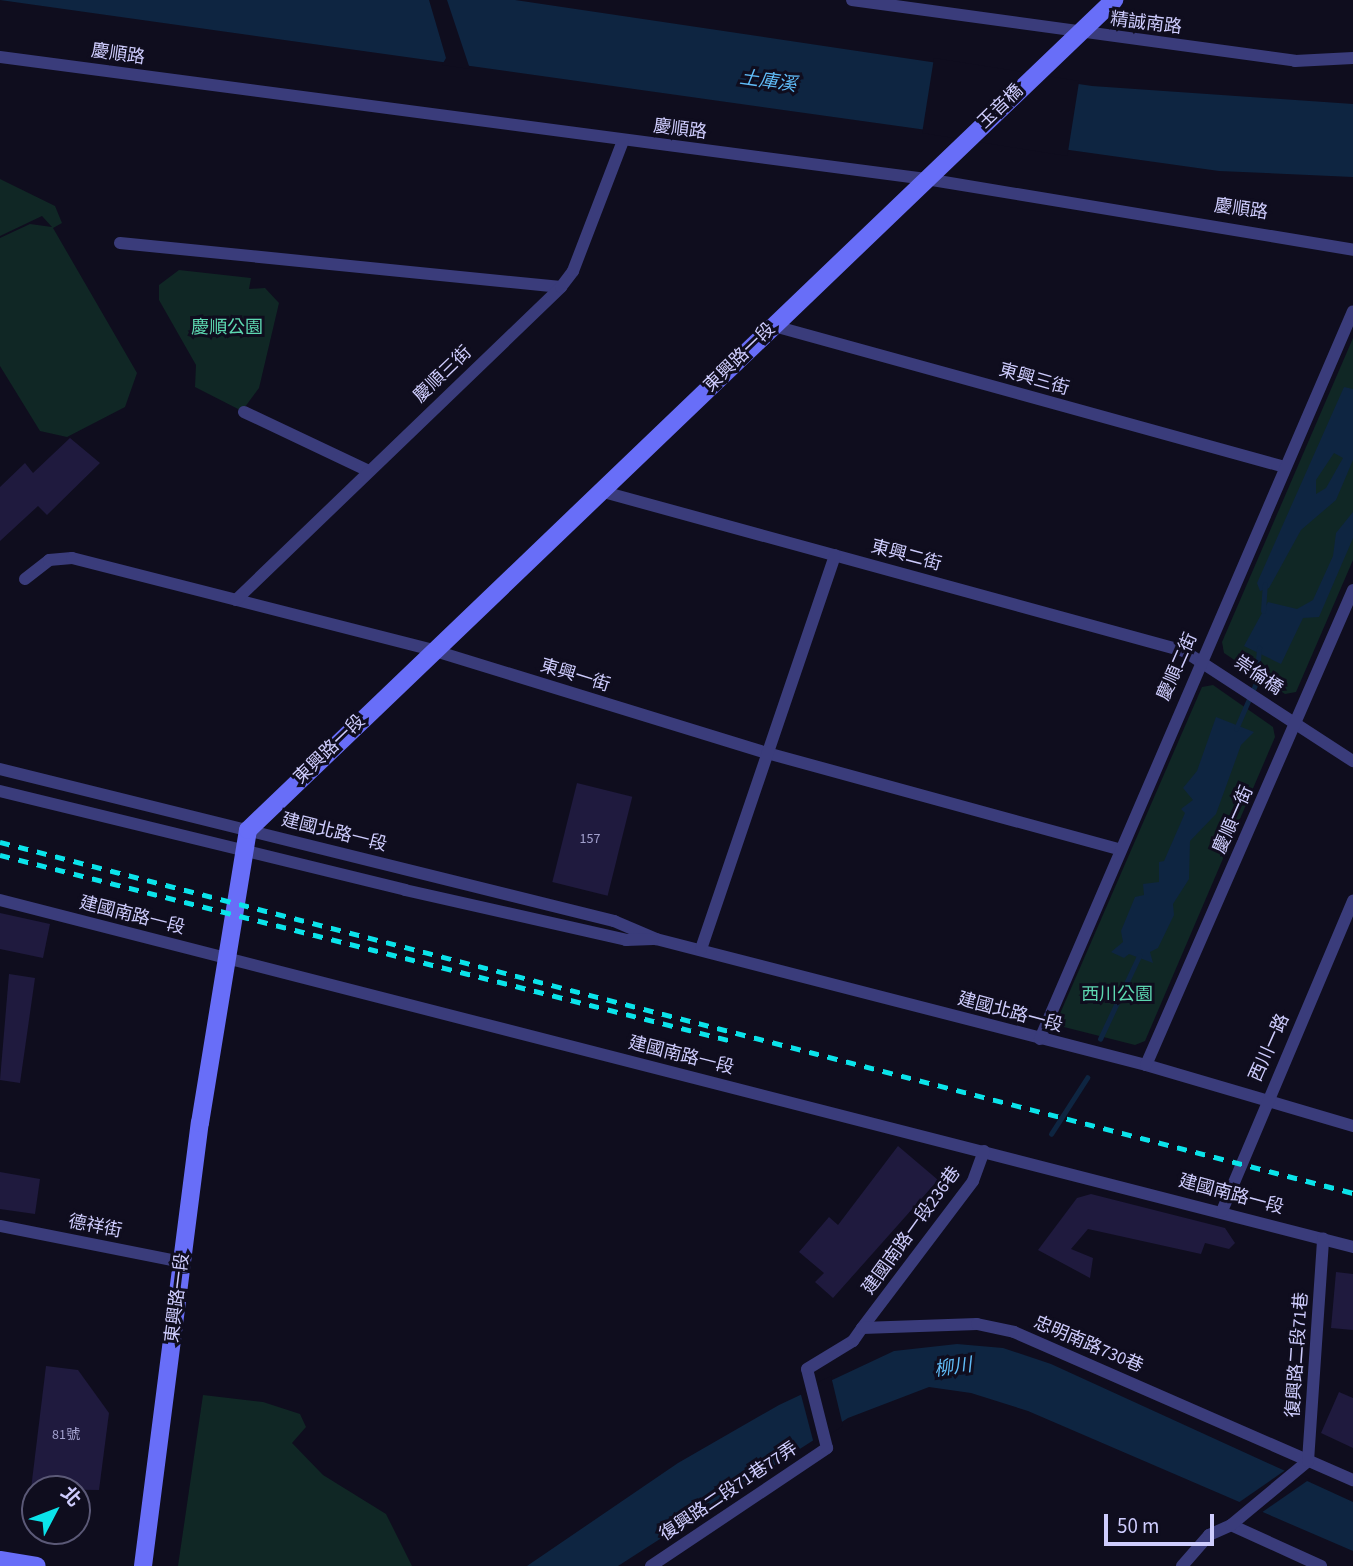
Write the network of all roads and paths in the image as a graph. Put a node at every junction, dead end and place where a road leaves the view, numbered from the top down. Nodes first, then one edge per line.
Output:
1 (852, 0) edge
2 (1114, 0) edge
3 (1080, 33) junction
4 (0, 57) edge
5 (1353, 58) edge
6 (623, 141) junction
7 (950, 157) joint
8 (926, 179) junction
9 (120, 243) dead end
10 (1353, 250) edge
11 (561, 287) junction
12 (1353, 311) edge
13 (774, 326) junction
14 (244, 412) dead end
15 (1285, 467) junction
16 (369, 471) junction
17 (600, 491) junction
18 (835, 555) junction
19 (25, 579) dead end
20 (1353, 590) edge
21 (236, 600) junction
22 (432, 650) junction
23 (1201, 659) junction
24 (1296, 722) junction
25 (767, 753) junction
26 (1353, 761) edge
27 (0, 769) edge
28 (0, 791) edge
29 (248, 830) junction
30 (1119, 849) junction
31 (244, 851) junction
32 (0, 900) edge
33 (1353, 901) edge
34 (656, 939) junction
35 (701, 949) junction
36 (226, 958) junction
37 (1040, 1039) junction
38 (1146, 1065) junction
39 (1266, 1100) junction
40 (1353, 1126) edge
41 (984, 1152) junction
42 (1222, 1210) junction
43 (0, 1226) edge
44 (1323, 1239) junction
45 (1353, 1247) edge
46 (182, 1262) junction
47 (862, 1328) junction
48 (1305, 1466) junction
49 (1353, 1480) edge
50 (1231, 1525) junction
51 (0, 1560) edge
52 (37, 1566) edge
53 (143, 1566) edge
54 (651, 1566) edge
55 (1182, 1566) edge
56 (1321, 1566) edge

1 - 3 street, 精誠南路
2 - 3 street
3 - 5 street, 精誠南路
3 - 7 street, 玉音橋
4 - 6 street, 慶順路
6 - 8 street, 慶順路
6 - 11 street, 慶順三街
7 - 8 street, 東興路一段
8 - 10 street, 慶順路
8 - 13 street, 東興路一段
9 - 11 street
11 - 16 street, 慶順三街
12 - 15 street, 慶順二街
13 - 15 street, 東興三街
13 - 17 street, 東興路一段
14 - 16 street
15 - 23 street, 慶順二街
16 - 21 street, 慶順三街
17 - 18 street, 東興二街
17 - 22 street, 東興路一段
18 - 23 street, 東興二街
18 - 25 street
19 - 21 street, 東興一街
20 - 24 street, 慶順一街
21 - 22 street, 東興一街
22 - 25 street, 東興一街
22 - 29 street, 東興路一段
23 - 24 street, 崇倫橋
23 - 30 street, 慶順二街
24 - 26 street
24 - 38 street, 慶順一街
25 - 30 street, 東興一街
25 - 35 street
27 - 29 street, 建國北路一段
28 - 31 street, 建國北路一段
29 - 31 street, 東興路一段
29 - 34 street, 建國北路一段
30 - 37 street, 慶順二街
31 - 34 street, 建國北路一段
31 - 36 street, 東興路一段
32 - 36 street, 建國南路一段
33 - 39 street, 西川一路
34 - 35 street, 建國北路一段
35 - 37 street, 建國北路一段
36 - 41 street, 建國南路一段
36 - 46 street, 東興路一段
37 - 38 street, 建國北路一段
38 - 39 street, 建國北路一段
39 - 40 street, 建國北路一段
39 - 42 street, 西川一路
41 - 42 street, 建國南路一段
41 - 47 street, 建國南路一段236巷
42 - 44 street, 建國南路一段
43 - 46 street, 德祥街
44 - 45 street, 建國南路一段
44 - 48 street, 復興路二段71巷
46 - 53 street, 東興路一段
47 - 48 street, 忠明南路730巷
47 - 54 street, 復興路二段71巷77弄
48 - 49 street, 忠明南路730巷
48 - 50 street
50 - 55 street
50 - 56 street
51 - 52 street

